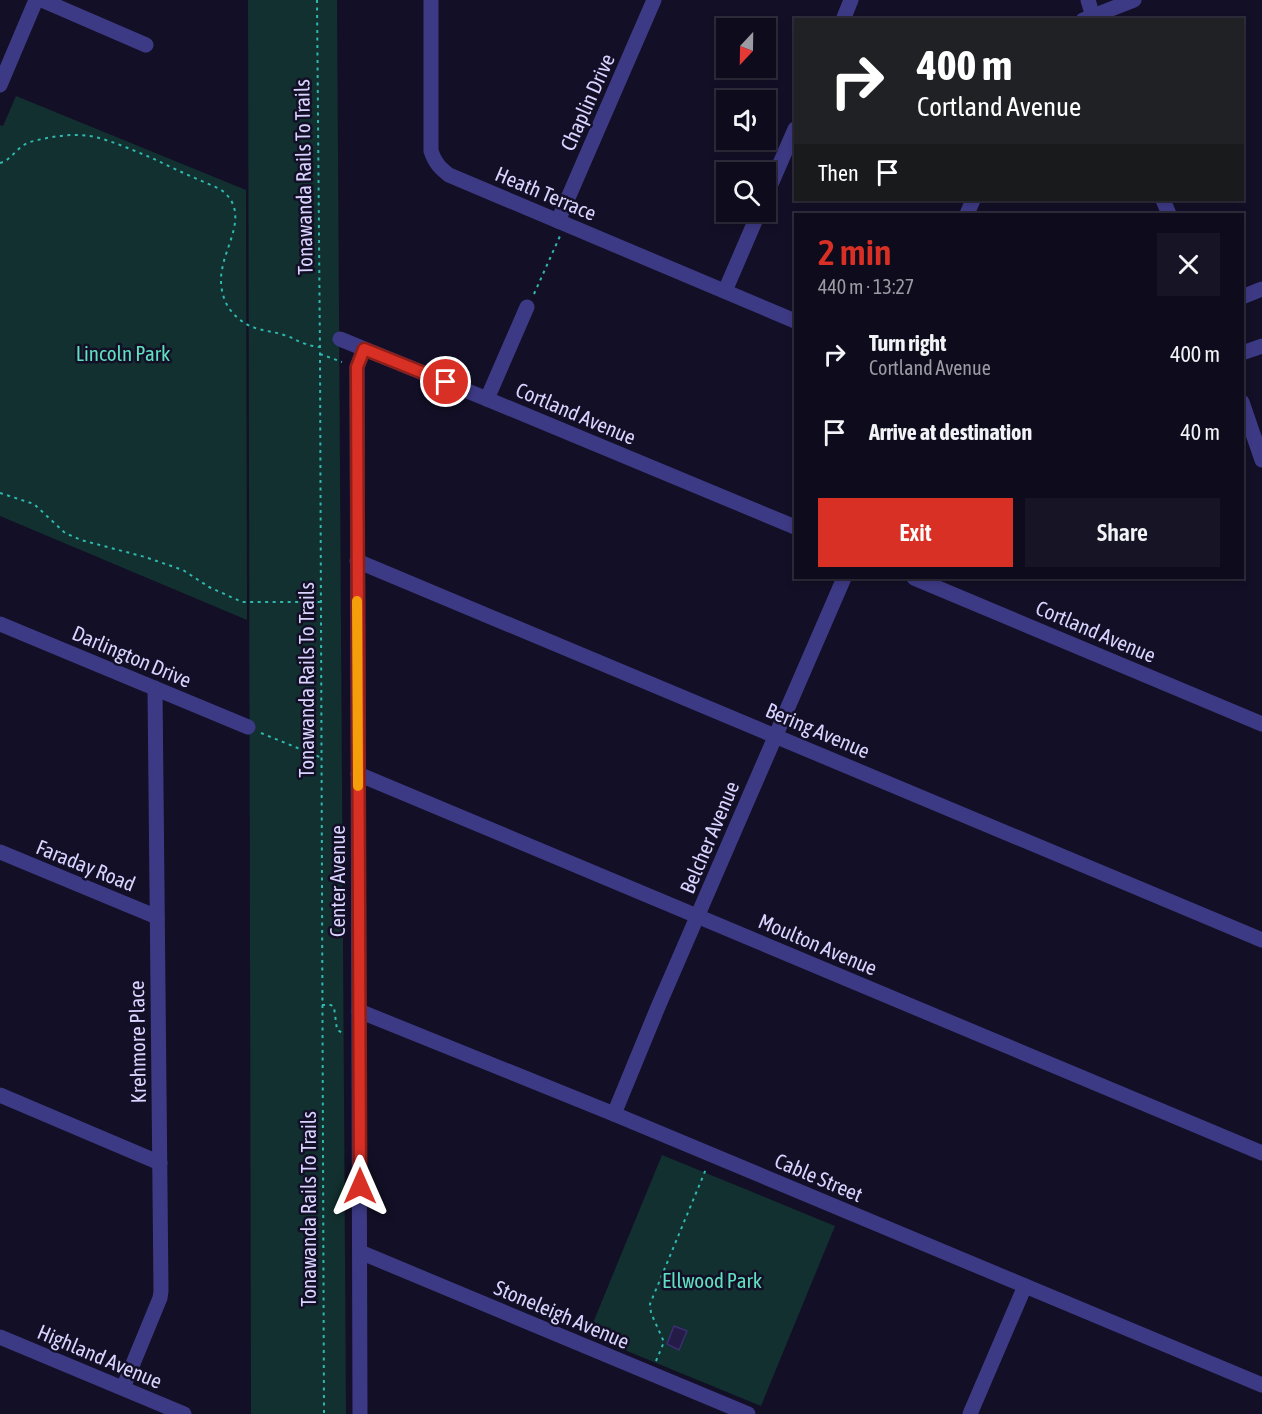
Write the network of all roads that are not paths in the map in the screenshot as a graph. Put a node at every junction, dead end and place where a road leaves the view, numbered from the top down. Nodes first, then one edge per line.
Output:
1 (36, 0) edge
2 (42, 0) edge
3 (431, 0) edge
4 (654, 0) edge
5 (851, 0) edge
6 (1088, 0) edge
7 (1134, 0) edge
8 (844, 18) edge
9 (1090, 18) edge
10 (146, 45) dead end
11 (0, 85) edge
12 (794, 131) edge
13 (776, 173) edge
14 (561, 222) junction
15 (755, 222) edge
16 (1262, 289) edge
17 (724, 291) junction
18 (1244, 296) edge
19 (527, 307) road end
20 (794, 321) edge
21 (340, 339) dead end
22 (1262, 346) edge
23 (364, 349) junction
24 (1244, 352) edge
25 (488, 399) junction
26 (1244, 410) edge
27 (1261, 453) edge
28 (794, 527) edge
29 (357, 561) junction
30 (844, 579) edge
31 (916, 579) edge
32 (0, 624) edge
33 (155, 688) junction
34 (1262, 724) edge
35 (248, 727) road end
36 (776, 735) junction
37 (358, 774) junction
38 (0, 852) edge
39 (698, 916) junction
40 (157, 917) junction
41 (1262, 940) edge
42 (359, 1011) junction
43 (0, 1095) edge
44 (614, 1114) junction
45 (1262, 1153) edge
46 (160, 1163) junction
47 (360, 1252) junction
48 (1025, 1286) junction
49 (0, 1337) edge
50 (1262, 1385) edge
51 (123, 1388) junction
52 (184, 1414) edge
53 (360, 1414) edge
54 (748, 1414) edge
55 (970, 1414) edge

1 - 11 street
2 - 10 street
3 - 14 street, Heath Terrace
4 - 14 street, Chaplin Drive
5 - 8 street
6 - 9 street
7 - 9 street
12 - 13 street
14 - 17 street, Heath Terrace
15 - 17 street
16 - 18 street
17 - 20 street, Heath Terrace
19 - 25 street
21 - 23 street, Cortland Avenue
22 - 24 street
23 - 25 street, Cortland Avenue
23 - 29 street, Center Avenue
25 - 28 street, Cortland Avenue
26 - 27 street
29 - 36 street, Bering Avenue
29 - 37 street, Center Avenue
30 - 36 street, Belcher Avenue
31 - 34 street, Cortland Avenue
32 - 33 street, Darlington Drive
33 - 35 street, Darlington Drive
33 - 40 street, Krehmore Place
36 - 39 street, Belcher Avenue
36 - 41 street, Bering Avenue
37 - 39 street, Moulton Avenue
37 - 42 street, Center Avenue
38 - 40 street, Faraday Road
39 - 44 street, Belcher Avenue
39 - 45 street, Moulton Avenue
40 - 46 street, Krehmore Place
42 - 44 street, Cable Street
42 - 47 street, Center Avenue
43 - 46 street
44 - 48 street, Cable Street
46 - 51 street, Krehmore Place
47 - 53 street, Center Avenue
47 - 54 street, Stoneleigh Avenue
48 - 50 street, Cable Street
48 - 55 street
49 - 51 street, Highland Avenue
51 - 52 street, Highland Avenue

